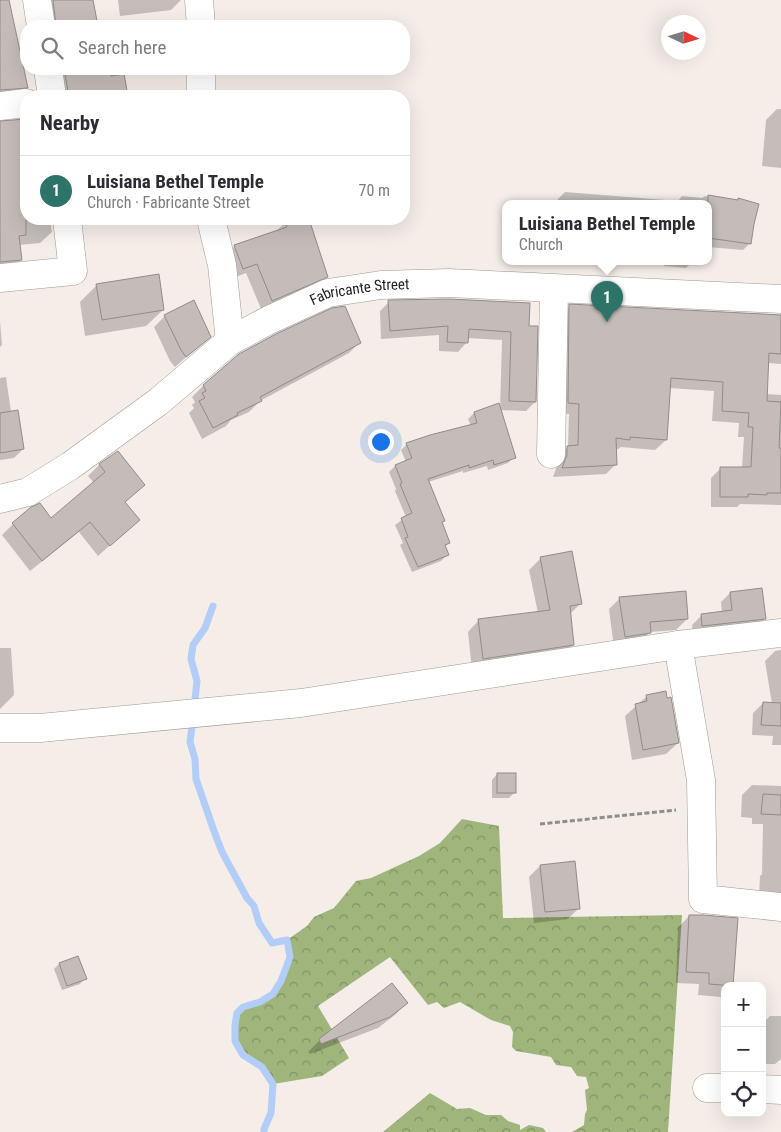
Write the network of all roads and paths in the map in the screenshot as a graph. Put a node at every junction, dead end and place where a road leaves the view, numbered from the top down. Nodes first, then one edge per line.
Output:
1 (37, 0) edge
2 (199, 0) edge
3 (40, 20) edge
4 (201, 20) edge
5 (49, 75) edge
6 (201, 75) edge
7 (51, 90) edge
8 (201, 90) edge
9 (20, 104) edge
10 (0, 106) edge
11 (68, 225) edge
12 (212, 225) edge
13 (0, 278) edge
14 (554, 289) junction
15 (781, 300) edge
16 (230, 341) junction
17 (551, 454) dead end
18 (0, 499) edge
19 (781, 633) edge
20 (678, 645) junction
21 (0, 728) edge
22 (701, 808) junction
23 (540, 824) dead end
24 (781, 907) edge
25 (766, 1089) edge
26 (781, 1090) edge

1 - 3 street
2 - 4 street
5 - 7 street
6 - 8 street
9 - 10 street
11 - 13 street
12 - 16 street
14 - 15 street, Fabricante Street
14 - 16 street, Fabricante Street
14 - 17 street
16 - 18 street, Fabricante Street
19 - 20 street
20 - 21 street
20 - 22 street
22 - 23 path
22 - 24 street
25 - 26 street

